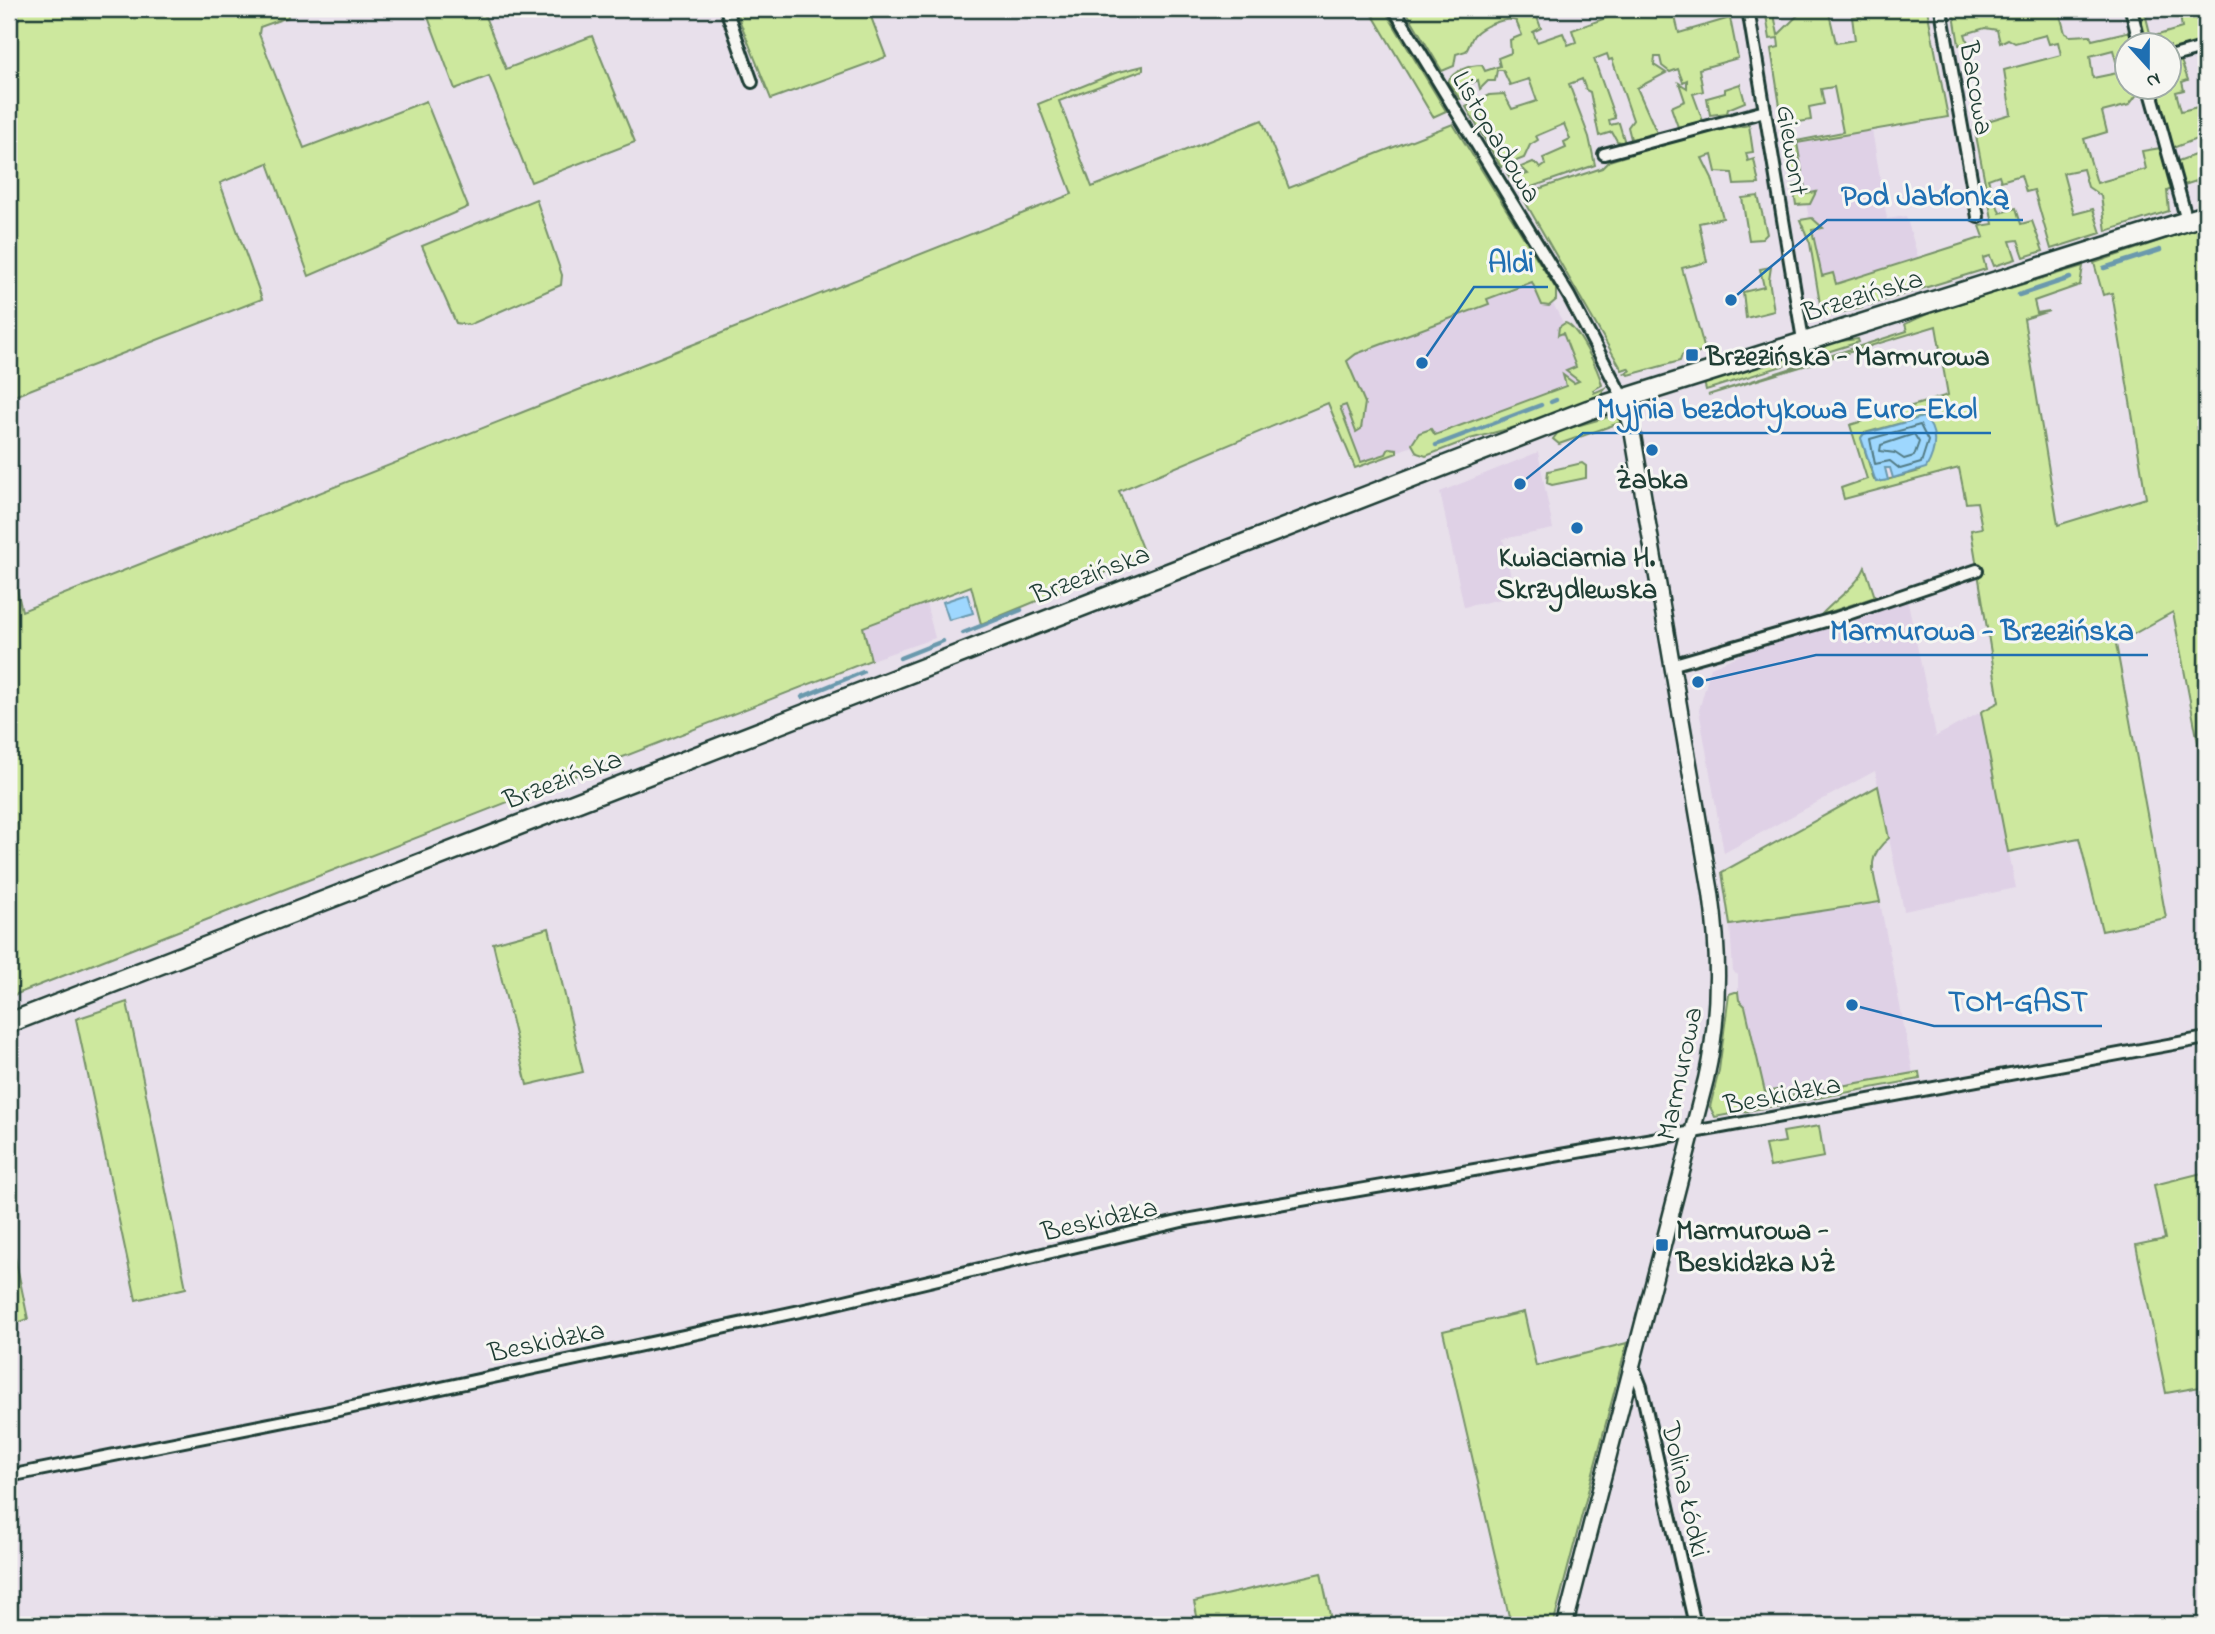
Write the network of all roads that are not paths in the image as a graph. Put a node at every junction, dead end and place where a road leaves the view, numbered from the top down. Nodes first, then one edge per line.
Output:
1 (726, 9) edge
2 (1394, 9) edge
3 (1748, 9) edge
4 (1941, 9) edge
5 (2131, 9) edge
6 (2137, 32) edge
7 (2206, 47) edge
8 (2184, 53) edge
9 (752, 82) dead end
10 (2154, 102) edge
11 (1765, 111) junction
12 (1604, 155) dead end
13 (2206, 215) edge
14 (1978, 217) dead end
15 (2187, 221) junction
16 (1804, 340) junction
17 (1623, 397) junction
18 (1977, 570) dead end
19 (1671, 665) junction
20 (9, 1023) edge
21 (2206, 1038) edge
22 (1693, 1132) junction
23 (1632, 1364) junction
24 (9, 1476) edge
25 (1565, 1625) edge
26 (1695, 1625) edge

1 - 9 street
2 - 17 street, Listopadowa
3 - 11 street, Giewont
4 - 14 street, Bacowa
5 - 6 street
7 - 8 street
10 - 15 street
11 - 12 street
11 - 16 street, Giewont
13 - 15 main road, Brzezińska
15 - 16 main road, Brzezińska
16 - 17 main road, Brzezińska
17 - 19 street, Marmurowa
17 - 20 main road, Brzezińska
18 - 19 street
19 - 22 street, Marmurowa
21 - 22 street, Beskidzka
22 - 23 street, Marmurowa
22 - 24 street, Beskidzka
23 - 25 street, Marmurowa
23 - 26 street, Dolina Łódki

